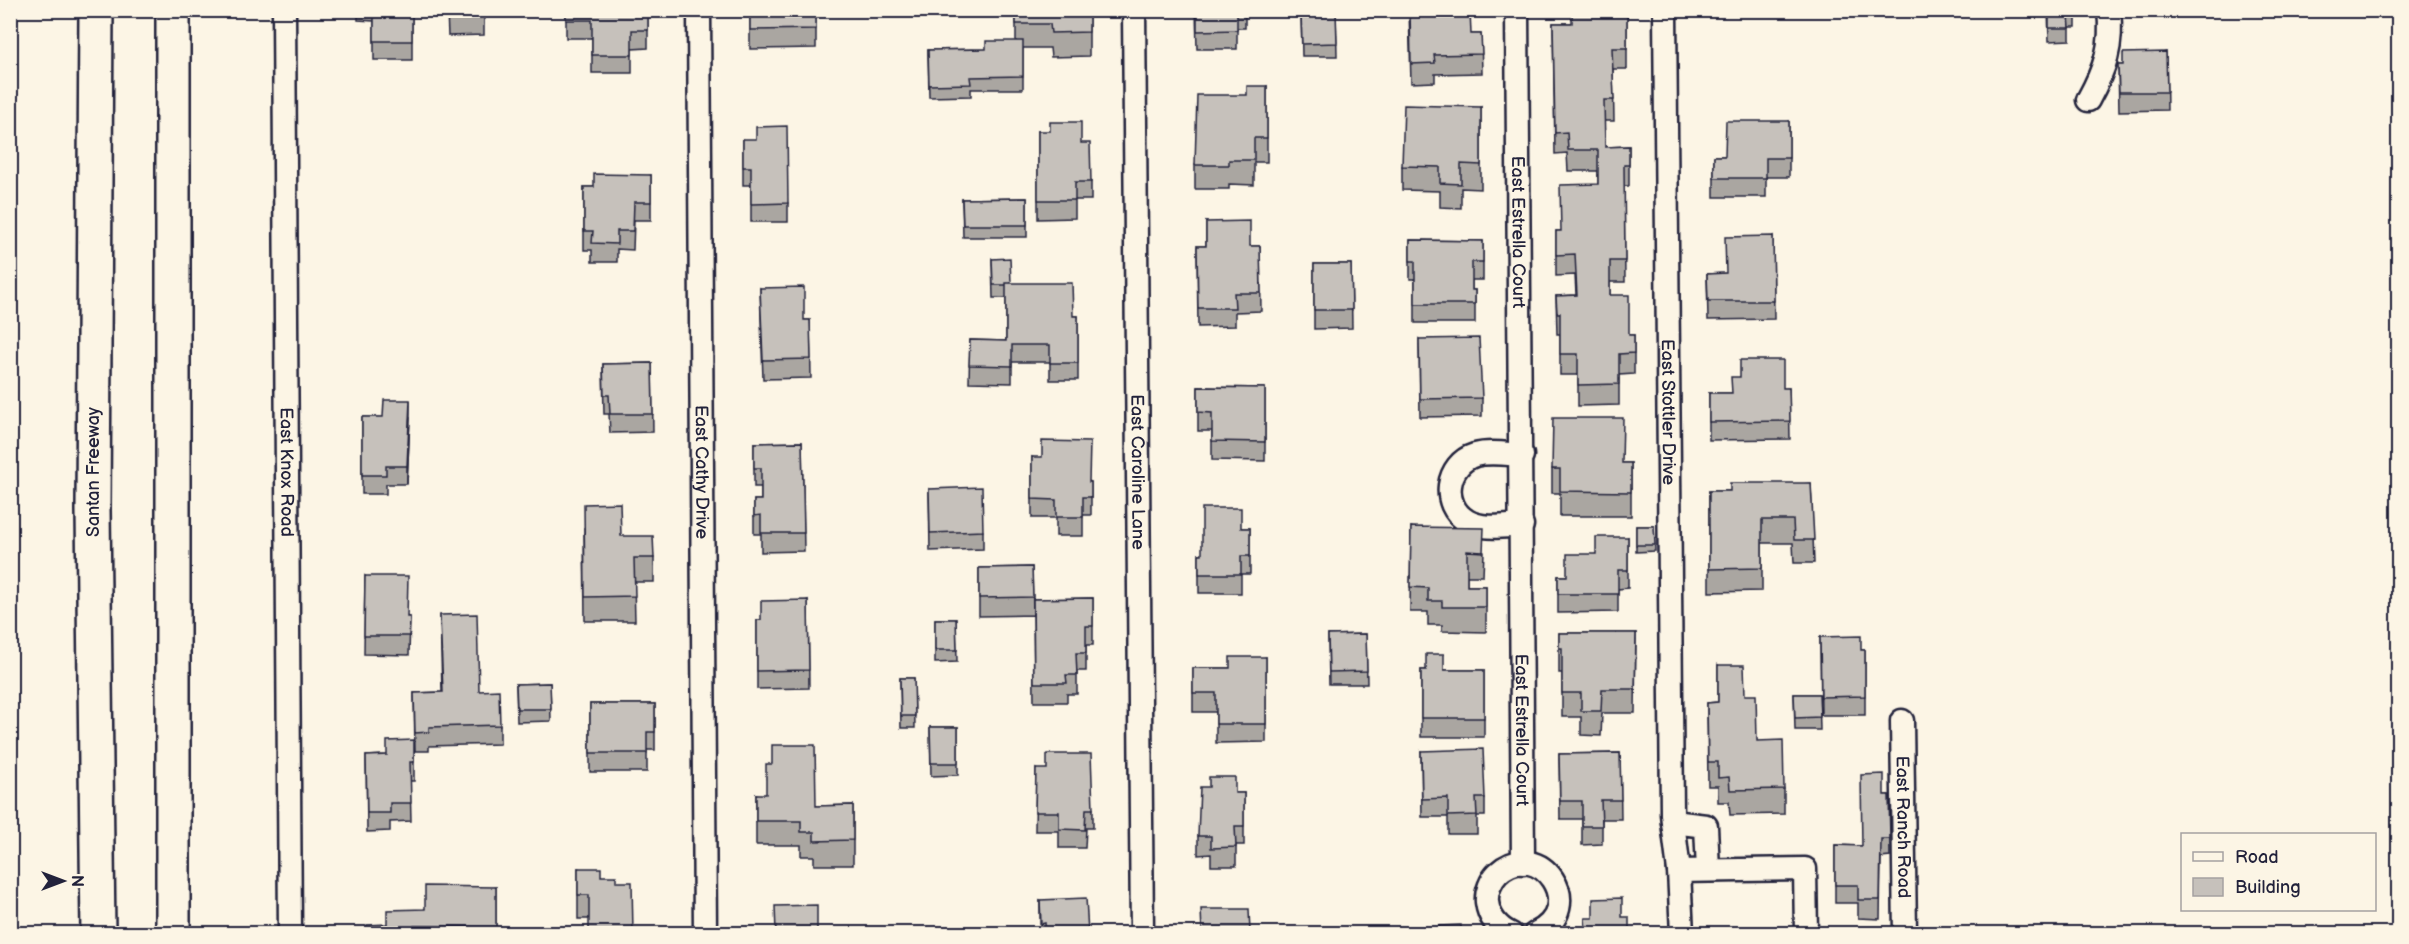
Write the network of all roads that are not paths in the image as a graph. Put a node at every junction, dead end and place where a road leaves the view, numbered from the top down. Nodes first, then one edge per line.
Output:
1 (96, 10) edge
2 (173, 10) edge
3 (284, 10) edge
4 (699, 10) edge
5 (1134, 10) edge
6 (1517, 10) edge
7 (1665, 10) edge
8 (2109, 10) edge
9 (2088, 100) dead end
10 (1522, 454) junction
11 (1522, 525) junction
12 (1902, 721) dead end
13 (1673, 818) junction
14 (1523, 863) junction
15 (1708, 870) junction
16 (1679, 871) junction
17 (98, 933) edge
18 (172, 933) edge
19 (290, 933) edge
20 (705, 933) edge
21 (1142, 933) edge
22 (1511, 933) edge
23 (1535, 933) edge
24 (1682, 933) edge
25 (1806, 933) edge
26 (1905, 933) edge

1 - 17 highway, Santan Freeway
2 - 18 highway
3 - 19 street, East Knox Road
4 - 20 street, East Cathy Drive
5 - 21 street, East Caroline Lane
6 - 10 street, East Estrella Court
7 - 13 street, East Stottler Drive
8 - 9 street
10 - 11 street, East Estrella Court
10 - 11 street
11 - 14 street, East Estrella Court
12 - 26 street, East Ranch Road
13 - 15 street
13 - 16 street, East Stottler Drive
14 - 22 street
14 - 23 street
15 - 16 street
15 - 25 street
16 - 24 street, East Stottler Drive

